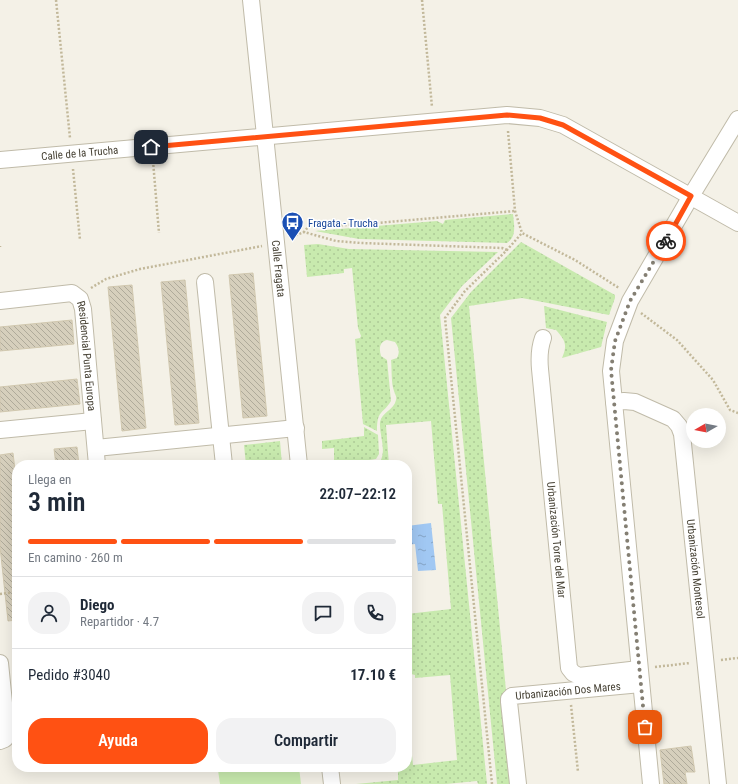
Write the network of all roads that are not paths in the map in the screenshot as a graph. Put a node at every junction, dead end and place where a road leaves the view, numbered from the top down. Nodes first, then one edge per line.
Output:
1 (251, 0) edge
2 (738, 119) edge
3 (266, 136) junction
4 (0, 160) edge
5 (691, 196) junction
6 (738, 223) edge
7 (205, 282) dead end
8 (0, 301) edge
9 (543, 338) dead end
10 (614, 402) junction
11 (93, 421) junction
12 (296, 428) junction
13 (0, 430) edge
14 (221, 435) junction
15 (96, 448) junction
16 (97, 460) edge
17 (224, 460) edge
18 (299, 460) edge
19 (0, 663) edge
20 (640, 676) junction
21 (0, 741) edge
22 (331, 772) edge
23 (332, 784) edge
24 (518, 784) edge
25 (651, 784) edge
26 (718, 784) edge

1 - 3 street, Calle Fragata
2 - 5 street
3 - 4 street, Calle de la Trucha
3 - 5 street, Calle de la Trucha
3 - 12 street, Calle Fragata
5 - 6 street, Calle de la Trucha
5 - 10 street
7 - 14 street
8 - 11 street, Residencial Punta Europa
9 - 20 street, Urbanización Torre del Mar
10 - 20 street
10 - 26 street, Urbanización Montesol
11 - 13 street
11 - 15 street, Residencial Punta Europa
12 - 14 street
12 - 18 street, Calle Fragata
14 - 15 street
14 - 17 street
15 - 16 street, Residencial Punta Europa
19 - 21 street
20 - 24 street, Urbanización Dos Mares
20 - 25 street
22 - 23 street

